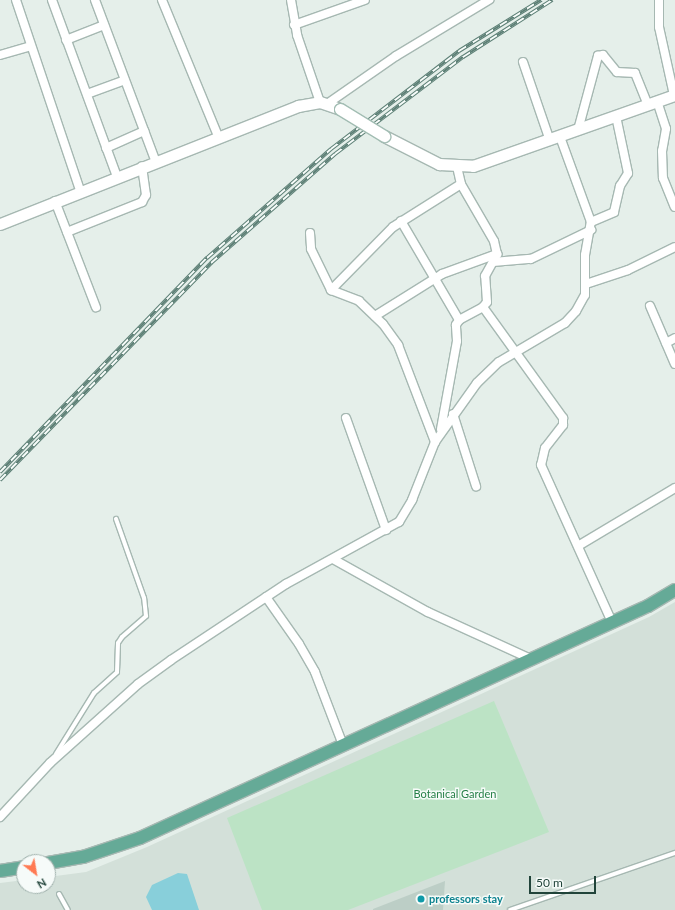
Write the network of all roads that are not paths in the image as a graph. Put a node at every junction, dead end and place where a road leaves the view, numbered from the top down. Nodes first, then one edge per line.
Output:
1 (16, 0) edge
2 (52, 0) edge
3 (95, 0) edge
4 (162, 0) edge
5 (291, 0) edge
6 (365, 0) edge
7 (489, 0) edge
8 (658, 0) edge
9 (104, 25) junction
10 (294, 25) junction
11 (66, 40) junction
12 (31, 46) junction
13 (0, 56) edge
14 (522, 62) dead end
15 (125, 80) junction
16 (87, 94) junction
17 (674, 95) edge
18 (323, 103) junction
19 (652, 103) junction
20 (616, 116) junction
21 (578, 130) junction
22 (144, 131) junction
23 (218, 136) junction
24 (555, 139) junction
25 (106, 148) junction
26 (155, 160) junction
27 (142, 166) junction
28 (457, 167) junction
29 (117, 177) junction
30 (460, 184) junction
31 (80, 190) junction
32 (55, 201) junction
33 (675, 207) edge
34 (401, 221) junction
35 (0, 222) edge
36 (591, 226) junction
37 (67, 232) junction
38 (310, 234) dead end
39 (675, 247) edge
40 (495, 258) junction
41 (435, 278) junction
42 (586, 284) junction
43 (331, 290) junction
44 (650, 306) dead end
45 (96, 307) dead end
46 (483, 308) junction
47 (375, 316) junction
48 (460, 320) junction
49 (675, 338) edge
50 (666, 343) junction
51 (513, 352) junction
52 (675, 364) edge
53 (453, 414) junction
54 (346, 418) dead end
55 (440, 434) junction
56 (435, 442) junction
57 (476, 486) dead end
58 (675, 488) edge
59 (116, 519) dead end
60 (386, 530) junction
61 (578, 546) junction
62 (333, 558) junction
63 (675, 590) edge
64 (266, 597) junction
65 (612, 622) junction
66 (531, 659) junction
67 (343, 745) junction
68 (50, 763) junction
69 (0, 817) edge
70 (675, 853) edge
71 (56, 862) edge
72 (16, 868) edge
73 (0, 871) edge
74 (59, 894) dead end
75 (68, 910) edge
76 (511, 910) edge

1 - 12 street
2 - 11 street
3 - 9 street
4 - 23 street
5 - 10 street
6 - 10 street
7 - 18 street
8 - 17 street
9 - 11 street
9 - 15 street
10 - 18 street
11 - 16 street
12 - 13 street
12 - 31 street
14 - 24 street
15 - 16 street
15 - 22 street
16 - 25 street
17 - 19 main road
18 - 23 main road
18 - 28 main road, bridge
19 - 20 main road
19 - 21 street
19 - 33 street
20 - 21 main road
20 - 36 street
21 - 24 main road
22 - 25 street
22 - 26 street
23 - 26 main road
24 - 28 main road
24 - 36 street
25 - 29 street
26 - 27 main road
27 - 29 main road
27 - 37 street
28 - 30 street
29 - 31 main road
30 - 34 street
30 - 40 street
31 - 32 main road
32 - 35 main road
32 - 37 street
34 - 41 street
34 - 43 street
36 - 40 street
36 - 42 street
37 - 45 street
38 - 43 street
39 - 42 street
40 - 41 street
40 - 46 street
41 - 47 street
41 - 48 street
42 - 51 street
43 - 47 street
44 - 50 street
46 - 48 street
46 - 51 street
47 - 56 street
48 - 55 street
49 - 50 street
50 - 52 street
51 - 53 street
51 - 61 street
53 - 55 street
53 - 57 street
54 - 60 street
55 - 56 street
56 - 60 street
58 - 61 street
59 - 68 lane
60 - 62 street
61 - 65 street
62 - 64 street
62 - 66 street
63 - 65 main road
64 - 67 street
64 - 68 street
65 - 66 main road
66 - 67 main road
67 - 71 main road
68 - 69 street
70 - 76 lane
72 - 73 main road
74 - 75 lane

